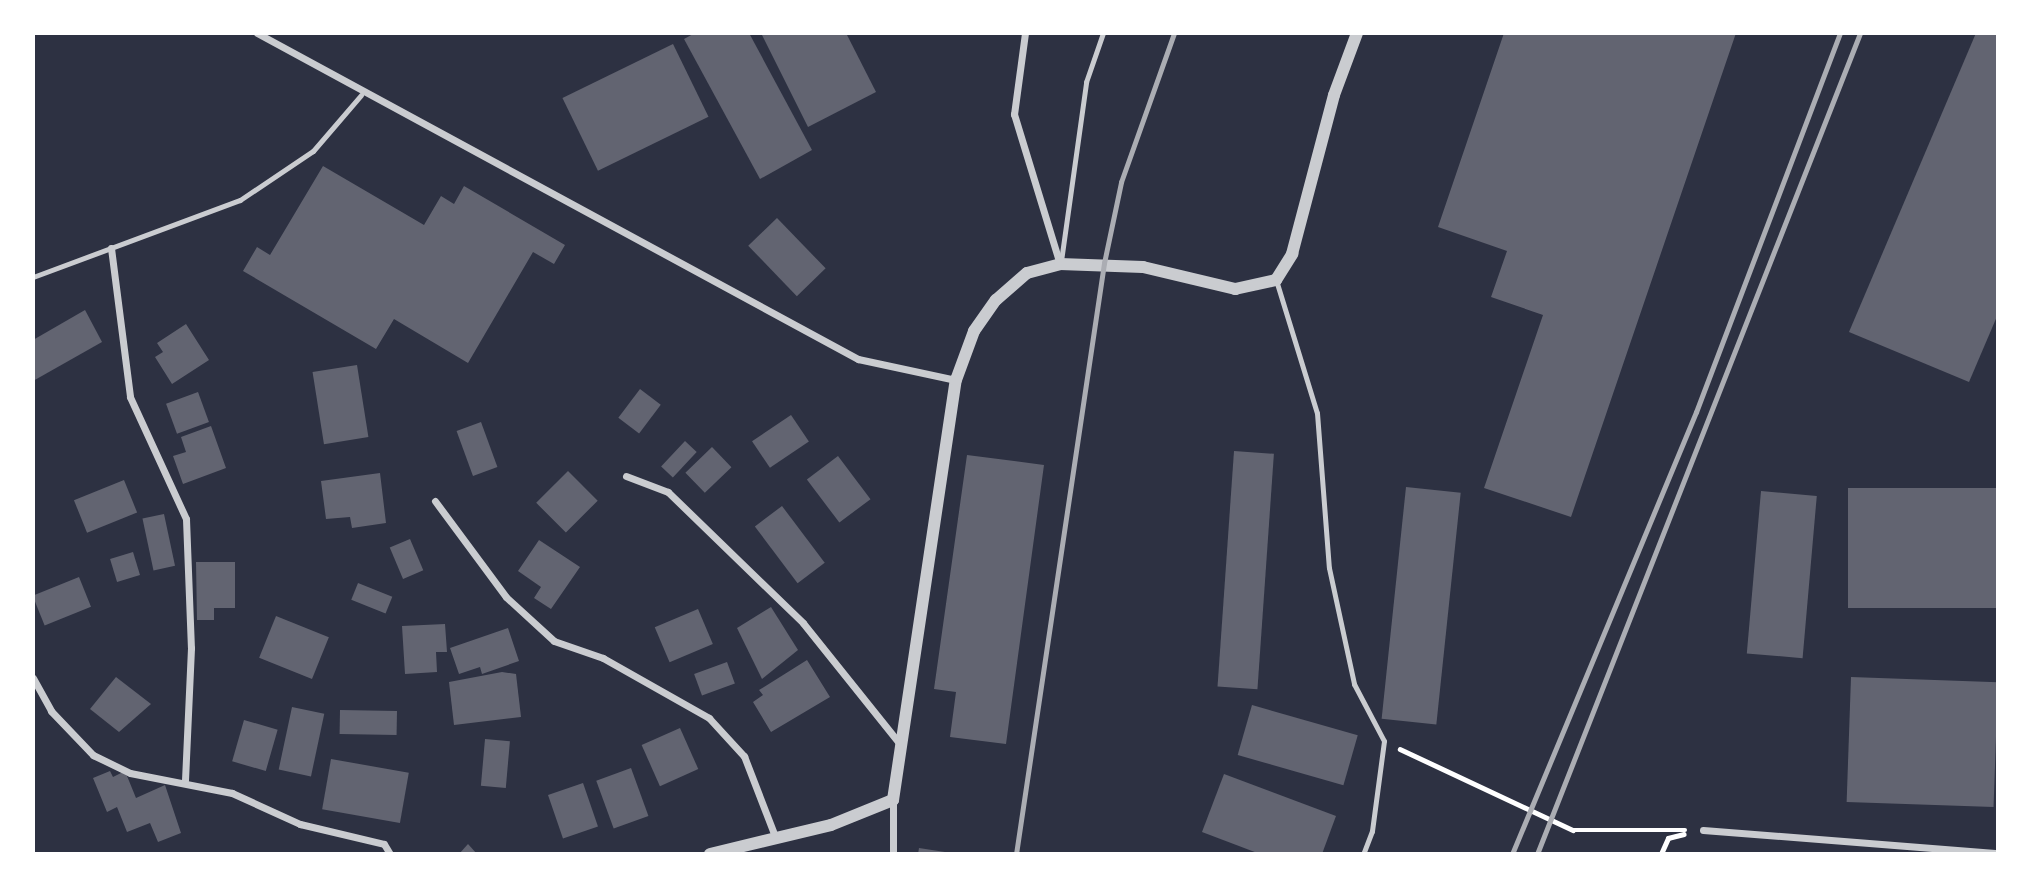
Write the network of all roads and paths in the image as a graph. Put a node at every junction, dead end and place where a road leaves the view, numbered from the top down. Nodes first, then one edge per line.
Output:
1 (257, 33) edge
2 (1025, 33) edge
3 (1103, 33) edge
4 (1357, 33) edge
5 (361, 95) junction
6 (111, 248) junction
7 (1060, 264) junction
8 (33, 277) edge
9 (1276, 280) junction
10 (956, 380) junction
11 (626, 476) dead end
12 (435, 501) dead end
13 (33, 678) edge
14 (1384, 741) junction
15 (901, 745) junction
16 (185, 780) junction
17 (893, 800) junction
18 (1703, 830) junction
19 (776, 839) junction
20 (1998, 853) edge
21 (390, 854) edge
22 (710, 854) edge
23 (893, 854) edge
24 (1363, 854) edge
25 (1661, 854) edge

1 - 5 street
2 - 7 street
3 - 7 lane
4 - 9 street
5 - 6 lane
5 - 10 street
6 - 8 lane
6 - 16 street
7 - 9 street
7 - 10 street
9 - 14 lane
10 - 15 street
11 - 15 street
12 - 19 street
13 - 16 street
14 - 18 path
14 - 24 lane
15 - 17 street
16 - 21 street
17 - 19 street
17 - 23 street
18 - 20 street
18 - 25 path
19 - 22 street

